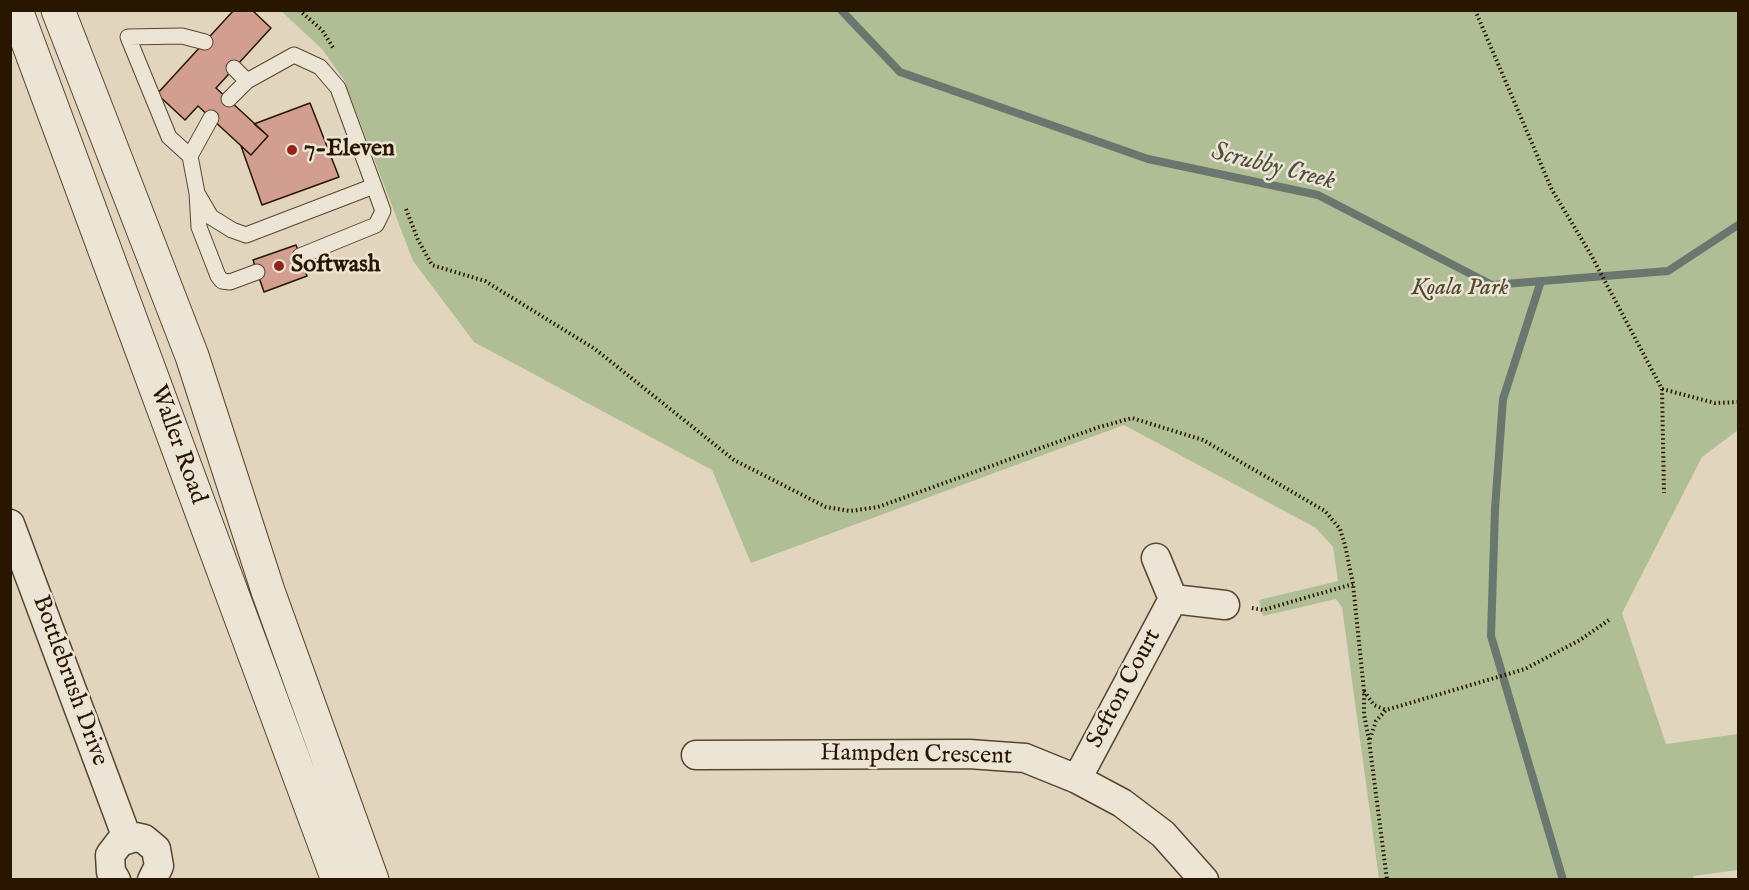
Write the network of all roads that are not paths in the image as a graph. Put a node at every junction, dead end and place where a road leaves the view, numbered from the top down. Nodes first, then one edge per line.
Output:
1 (16, 10) edge
2 (58, 10) edge
3 (205, 42) dead end
4 (234, 68) dead end
5 (247, 81) junction
6 (229, 99) dead end
7 (211, 118) dead end
8 (190, 156) junction
9 (374, 186) junction
10 (198, 193) junction
11 (142, 227) junction
12 (102, 242) junction
13 (300, 256) dead end
14 (257, 272) dead end
15 (10, 524) edge
16 (1156, 558) dead end
17 (268, 591) junction
18 (1173, 599) junction
19 (236, 603) junction
20 (1226, 605) road end
21 (696, 755) dead end
22 (1077, 779) junction
23 (127, 838) junction
24 (105, 877) edge
25 (152, 879) edge
26 (338, 879) edge
27 (372, 879) edge
28 (1204, 879) edge

1 - 12 street, Waller Road
2 - 11 street, Waller Road
3 - 8 lane
4 - 5 lane
5 - 6 lane
5 - 9 lane
7 - 8 lane
8 - 10 lane
9 - 10 lane
9 - 13 lane
10 - 14 lane
11 - 12 street
11 - 17 street, Waller Road
12 - 19 street, Waller Road
15 - 23 street, Bottlebrush Drive
16 - 18 street
17 - 19 street
17 - 27 street, Waller Road
18 - 20 street
18 - 22 street, Sefton Court
19 - 26 street, Waller Road
21 - 22 street, Hampden Crescent
22 - 28 street, Hampden Crescent
23 - 24 street
23 - 25 street

